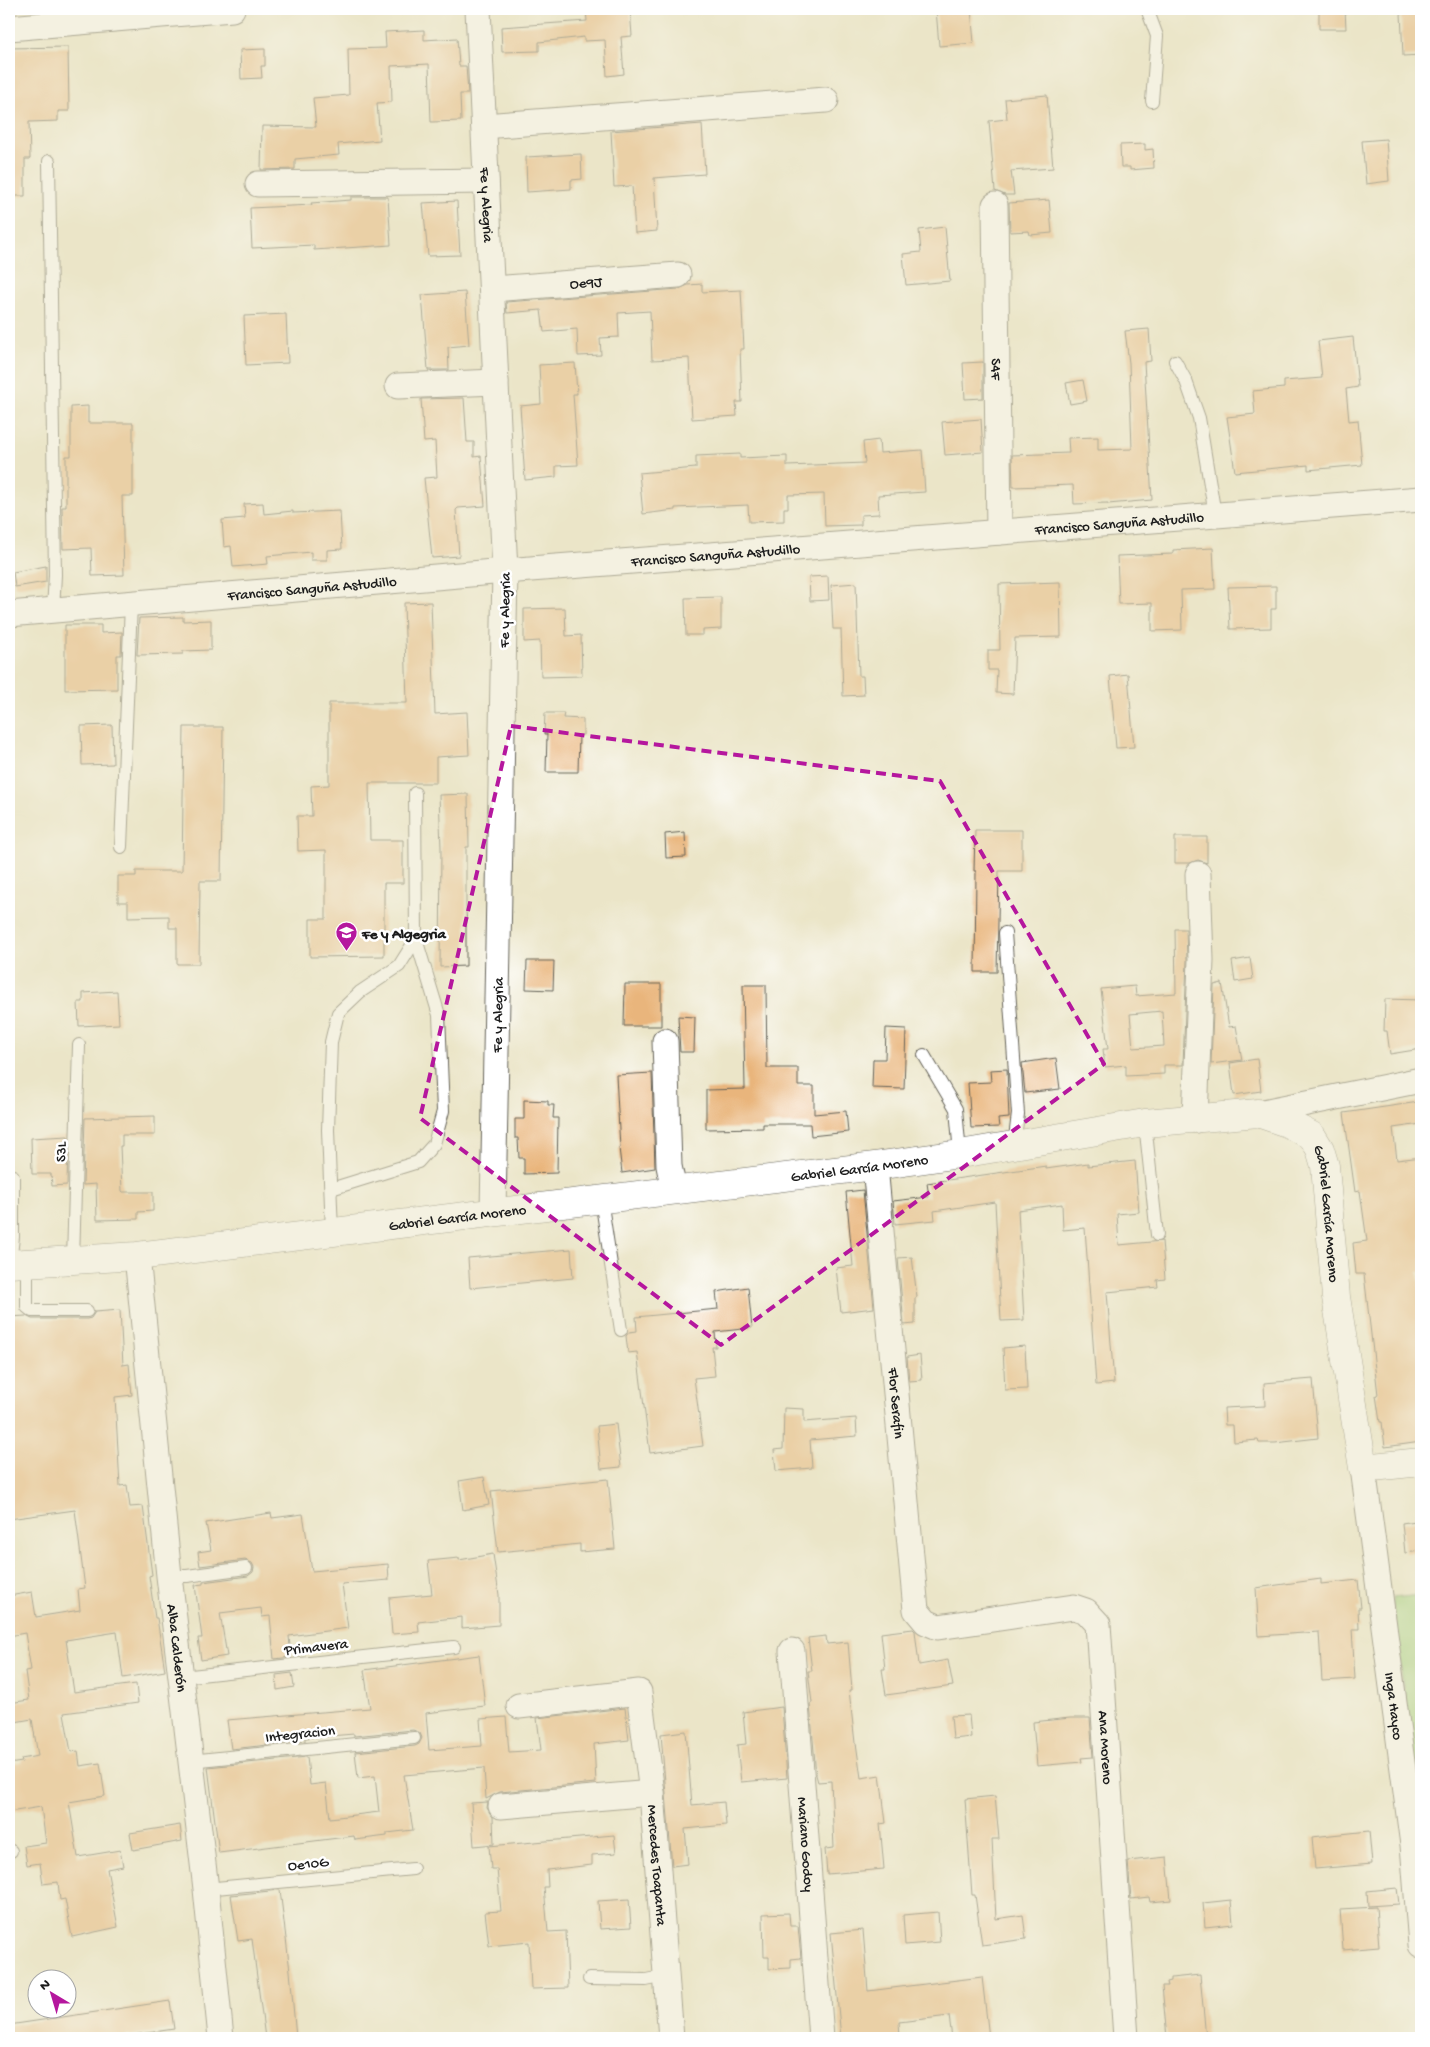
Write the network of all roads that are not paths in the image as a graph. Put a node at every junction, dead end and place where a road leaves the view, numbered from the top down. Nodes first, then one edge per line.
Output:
1 (232, 9) edge
2 (478, 9) edge
3 (1146, 9) edge
4 (9, 28) edge
5 (826, 100) dead end
6 (1152, 101) dead end
7 (484, 126) junction
8 (49, 161) dead end
9 (486, 181) junction
10 (258, 184) dead end
11 (995, 205) dead end
12 (678, 275) dead end
13 (492, 289) junction
14 (1175, 361) dead end
15 (496, 382) junction
16 (398, 386) dead end
17 (1421, 499) edge
18 (1215, 515) junction
19 (1000, 532) junction
20 (505, 571) junction
21 (131, 604) junction
22 (53, 610) junction
23 (9, 614) edge
24 (415, 793) dead end
25 (121, 847) dead end
26 (1198, 874) dead end
27 (1005, 933) dead end
28 (416, 939) junction
29 (665, 1041) dead end
30 (79, 1044) dead end
31 (924, 1056) dead end
32 (1421, 1080) edge
33 (1258, 1113) junction
34 (1195, 1120) junction
35 (1145, 1124) junction
36 (1014, 1146) junction
37 (960, 1154) junction
38 (875, 1166) junction
39 (13, 1176) dead end
40 (331, 1189) junction
41 (674, 1190) junction
42 (601, 1199) junction
43 (493, 1212) junction
44 (332, 1232) junction
45 (1157, 1235) dead end
46 (137, 1256) junction
47 (73, 1261) junction
48 (15, 1264) edge
49 (87, 1310) dead end
50 (620, 1330) dead end
51 (1421, 1462) edge
52 (1363, 1468) junction
53 (246, 1568) dead end
54 (169, 1576) junction
55 (938, 1626) joint
56 (454, 1647) dead end
57 (792, 1651) dead end
58 (182, 1678) junction
59 (519, 1706) dead end
60 (414, 1738) dead end
61 (190, 1761) junction
62 (652, 1794) junction
63 (501, 1806) dead end
64 (1417, 1844) edge
65 (413, 1869) dead end
66 (206, 1889) junction
67 (1421, 1945) edge
68 (666, 1976) junction
69 (589, 1979) dead end
70 (221, 2038) edge
71 (671, 2038) edge
72 (821, 2038) edge
73 (1126, 2038) edge

1 - 4 street
2 - 7 street, Fe y Alegria
3 - 6 lane
5 - 7 street
7 - 9 street, Fe y Alegria
8 - 22 lane
9 - 10 street
9 - 13 street, Fe y Alegria
11 - 19 street, S4F
12 - 13 street, Oe9J
13 - 15 street, Fe y Alegria
14 - 18 lane
15 - 16 street
15 - 20 street, Fe y Alegria
17 - 18 street, Francisco Sanguña Astudillo
18 - 19 street, Francisco Sanguña Astudillo
19 - 20 street, Francisco Sanguña Astudillo
20 - 21 street, Francisco Sanguña Astudillo
20 - 43 street, Fe y Alegria
21 - 22 street, Francisco Sanguña Astudillo
21 - 25 lane
22 - 23 street, Francisco Sanguña Astudillo
24 - 28 lane
26 - 34 street
27 - 36 lane
28 - 40 lane
28 - 40 lane
29 - 41 street
30 - 47 lane, S3L
31 - 37 lane
32 - 33 street
33 - 34 street, Gabriel García Moreno
33 - 52 street, Gabriel García Moreno
34 - 35 street, Gabriel García Moreno
35 - 36 street, Gabriel García Moreno
35 - 45 lane
36 - 37 street, Gabriel García Moreno
37 - 38 street, Gabriel García Moreno
38 - 41 street, Gabriel García Moreno
38 - 55 street, Flor Serafin
39 - 48 lane
40 - 44 lane
41 - 42 street, Gabriel García Moreno
42 - 43 street, Gabriel García Moreno
42 - 50 lane
43 - 44 street, Gabriel García Moreno
44 - 46 street, Gabriel García Moreno
46 - 47 street, Gabriel García Moreno
46 - 54 street, Alba Calderón
47 - 48 street, Gabriel García Moreno
48 - 49 lane
51 - 52 street
52 - 64 street, Inga Hayco
53 - 54 lane
54 - 58 street, Alba Calderón
55 - 73 street, Ana Moreno
56 - 58 lane, Primavera
57 - 72 street, Mariano Godoy
58 - 61 street, Alba Calderón
59 - 62 street, Mercedes Toapanta
60 - 61 lane, Integracion
61 - 66 street, Alba Calderón
62 - 63 street
62 - 68 street, Mercedes Toapanta
64 - 67 street, Inga Hayco
65 - 66 lane, Oe10G
66 - 70 street, Alba Calderón
68 - 69 lane
68 - 71 street, Mercedes Toapanta

